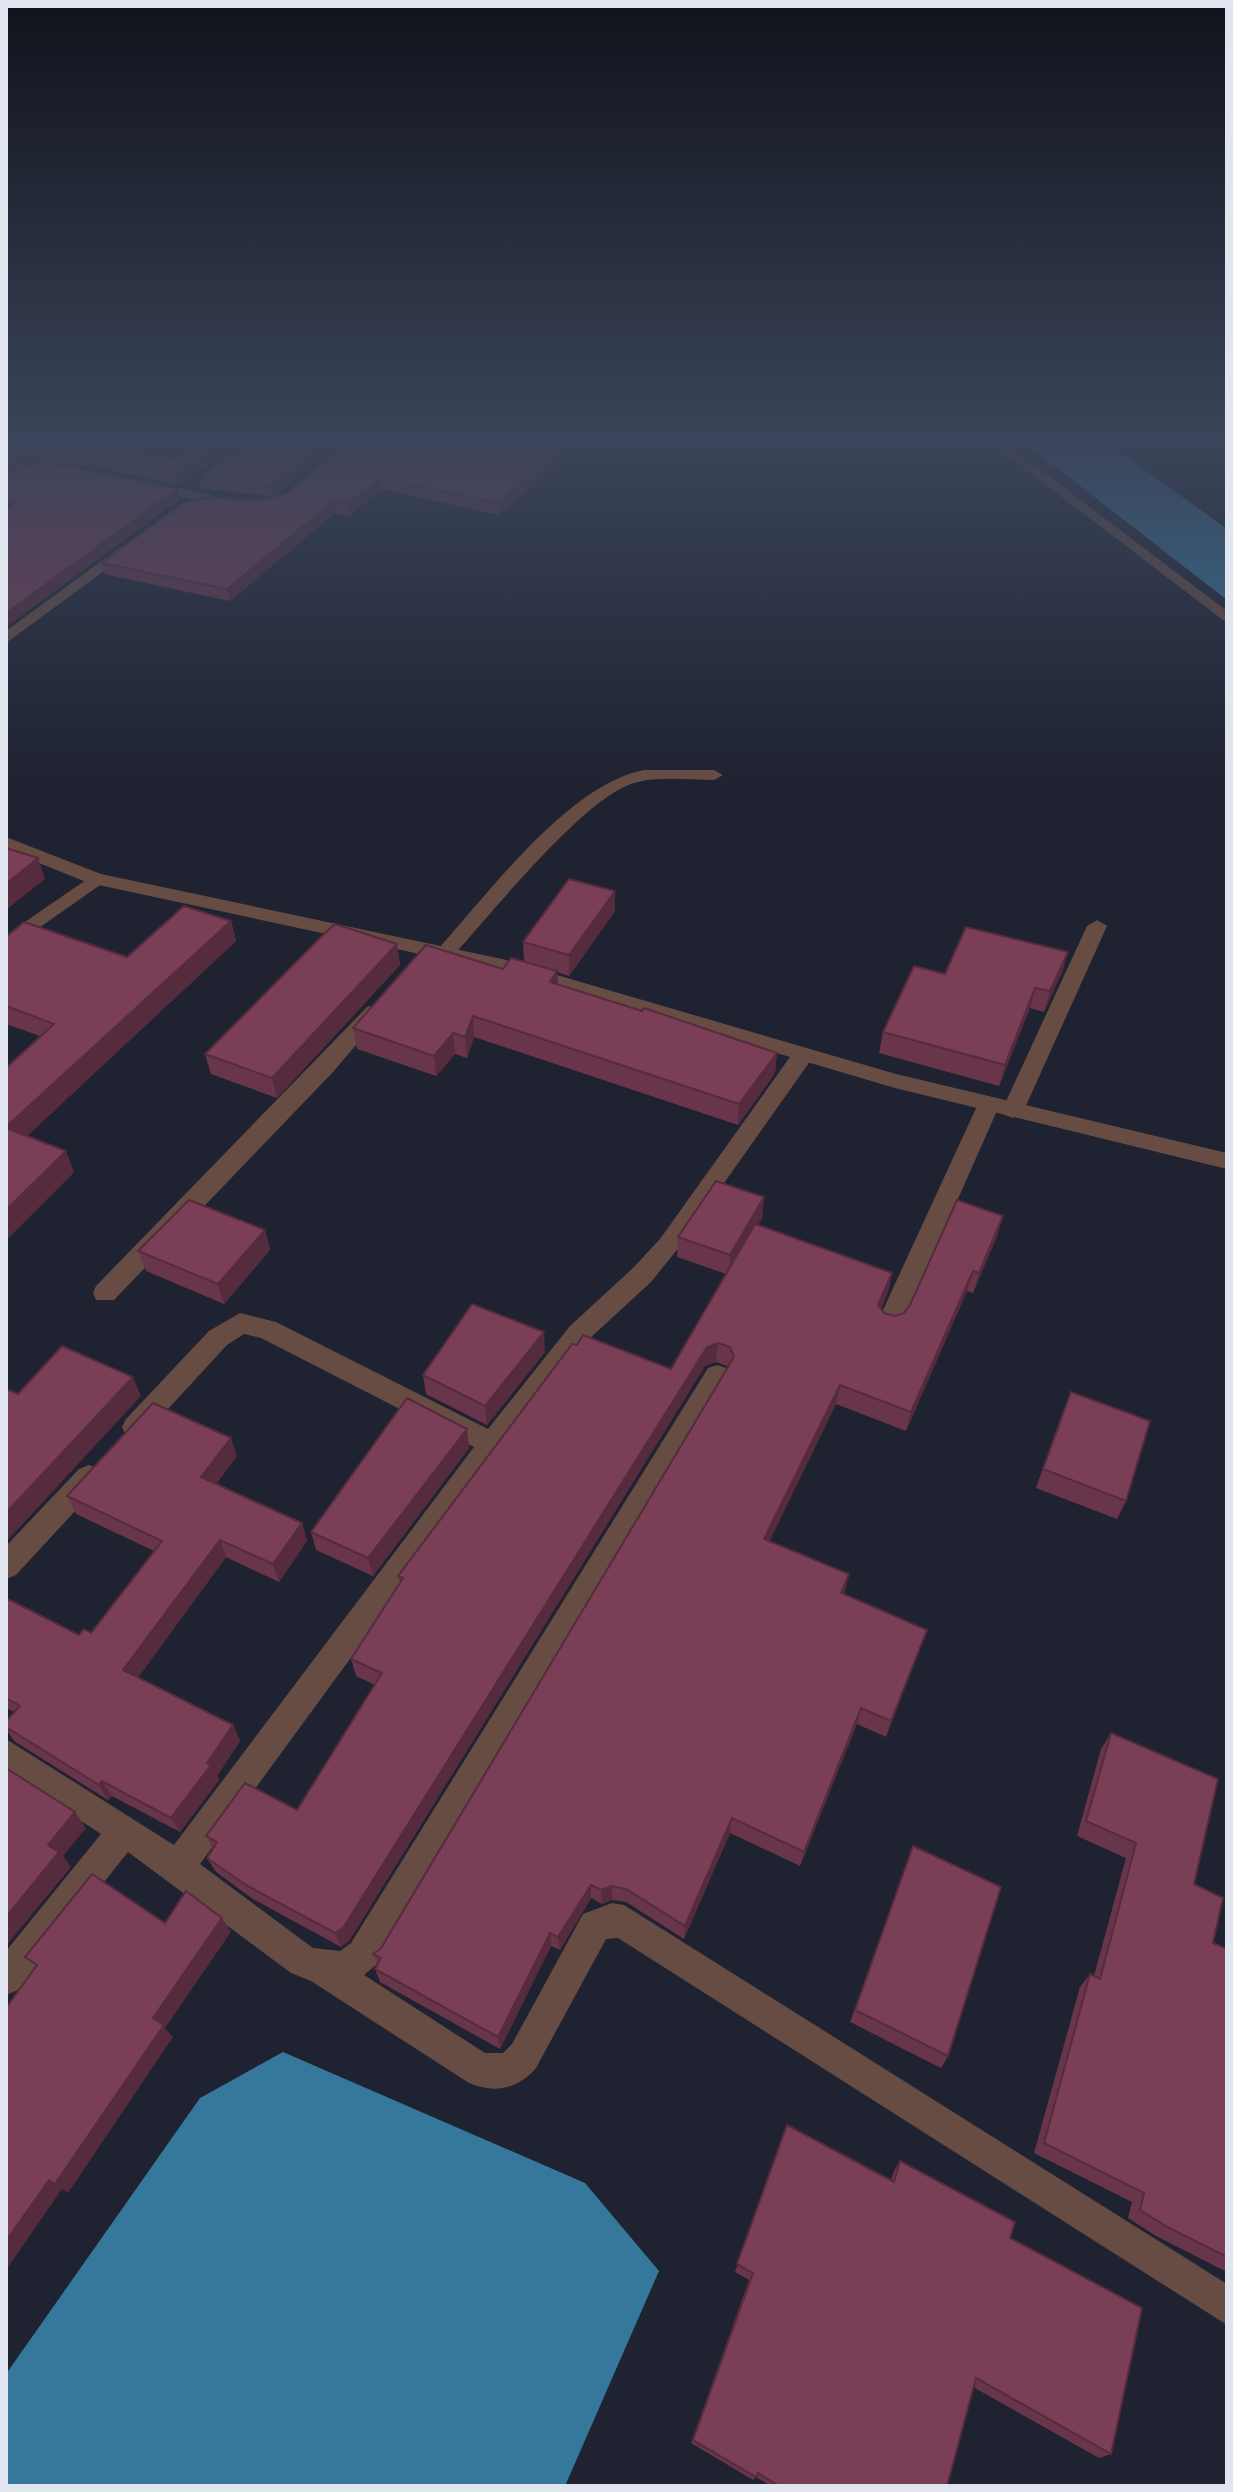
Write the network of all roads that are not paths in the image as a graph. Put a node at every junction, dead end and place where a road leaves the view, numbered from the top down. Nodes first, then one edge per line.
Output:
1 (123, 552) edge
2 (1141, 552) edge
3 (1227, 618) edge
4 (6, 638) edge
5 (714, 775) dead end
6 (6, 843) edge
7 (96, 879) junction
8 (1097, 926) dead end
9 (6, 945) edge
10 (436, 951) junction
11 (407, 973) edge
12 (387, 997) edge
13 (803, 1055) junction
14 (989, 1104) junction
15 (1013, 1110) junction
16 (1227, 1161) edge
17 (105, 1293) dead end
18 (890, 1323) edge
19 (717, 1375) dead end
20 (123, 1440) edge
21 (493, 1444) junction
22 (101, 1463) edge
23 (6, 1566) edge
24 (6, 1754) edge
25 (124, 1831) junction
26 (177, 1868) junction
27 (322, 1968) junction
28 (6, 1978) edge
29 (1227, 2306) edge

1 - 4 street
2 - 3 street
5 - 10 street
6 - 7 street
7 - 9 street
7 - 10 street
8 - 15 street
10 - 11 street
10 - 13 street
12 - 17 street
13 - 14 street
13 - 21 street
14 - 15 street
14 - 18 street
15 - 16 street
19 - 27 street
20 - 21 street
21 - 26 street
22 - 23 street
24 - 25 street
25 - 26 street
25 - 28 street
26 - 27 street
27 - 29 street

